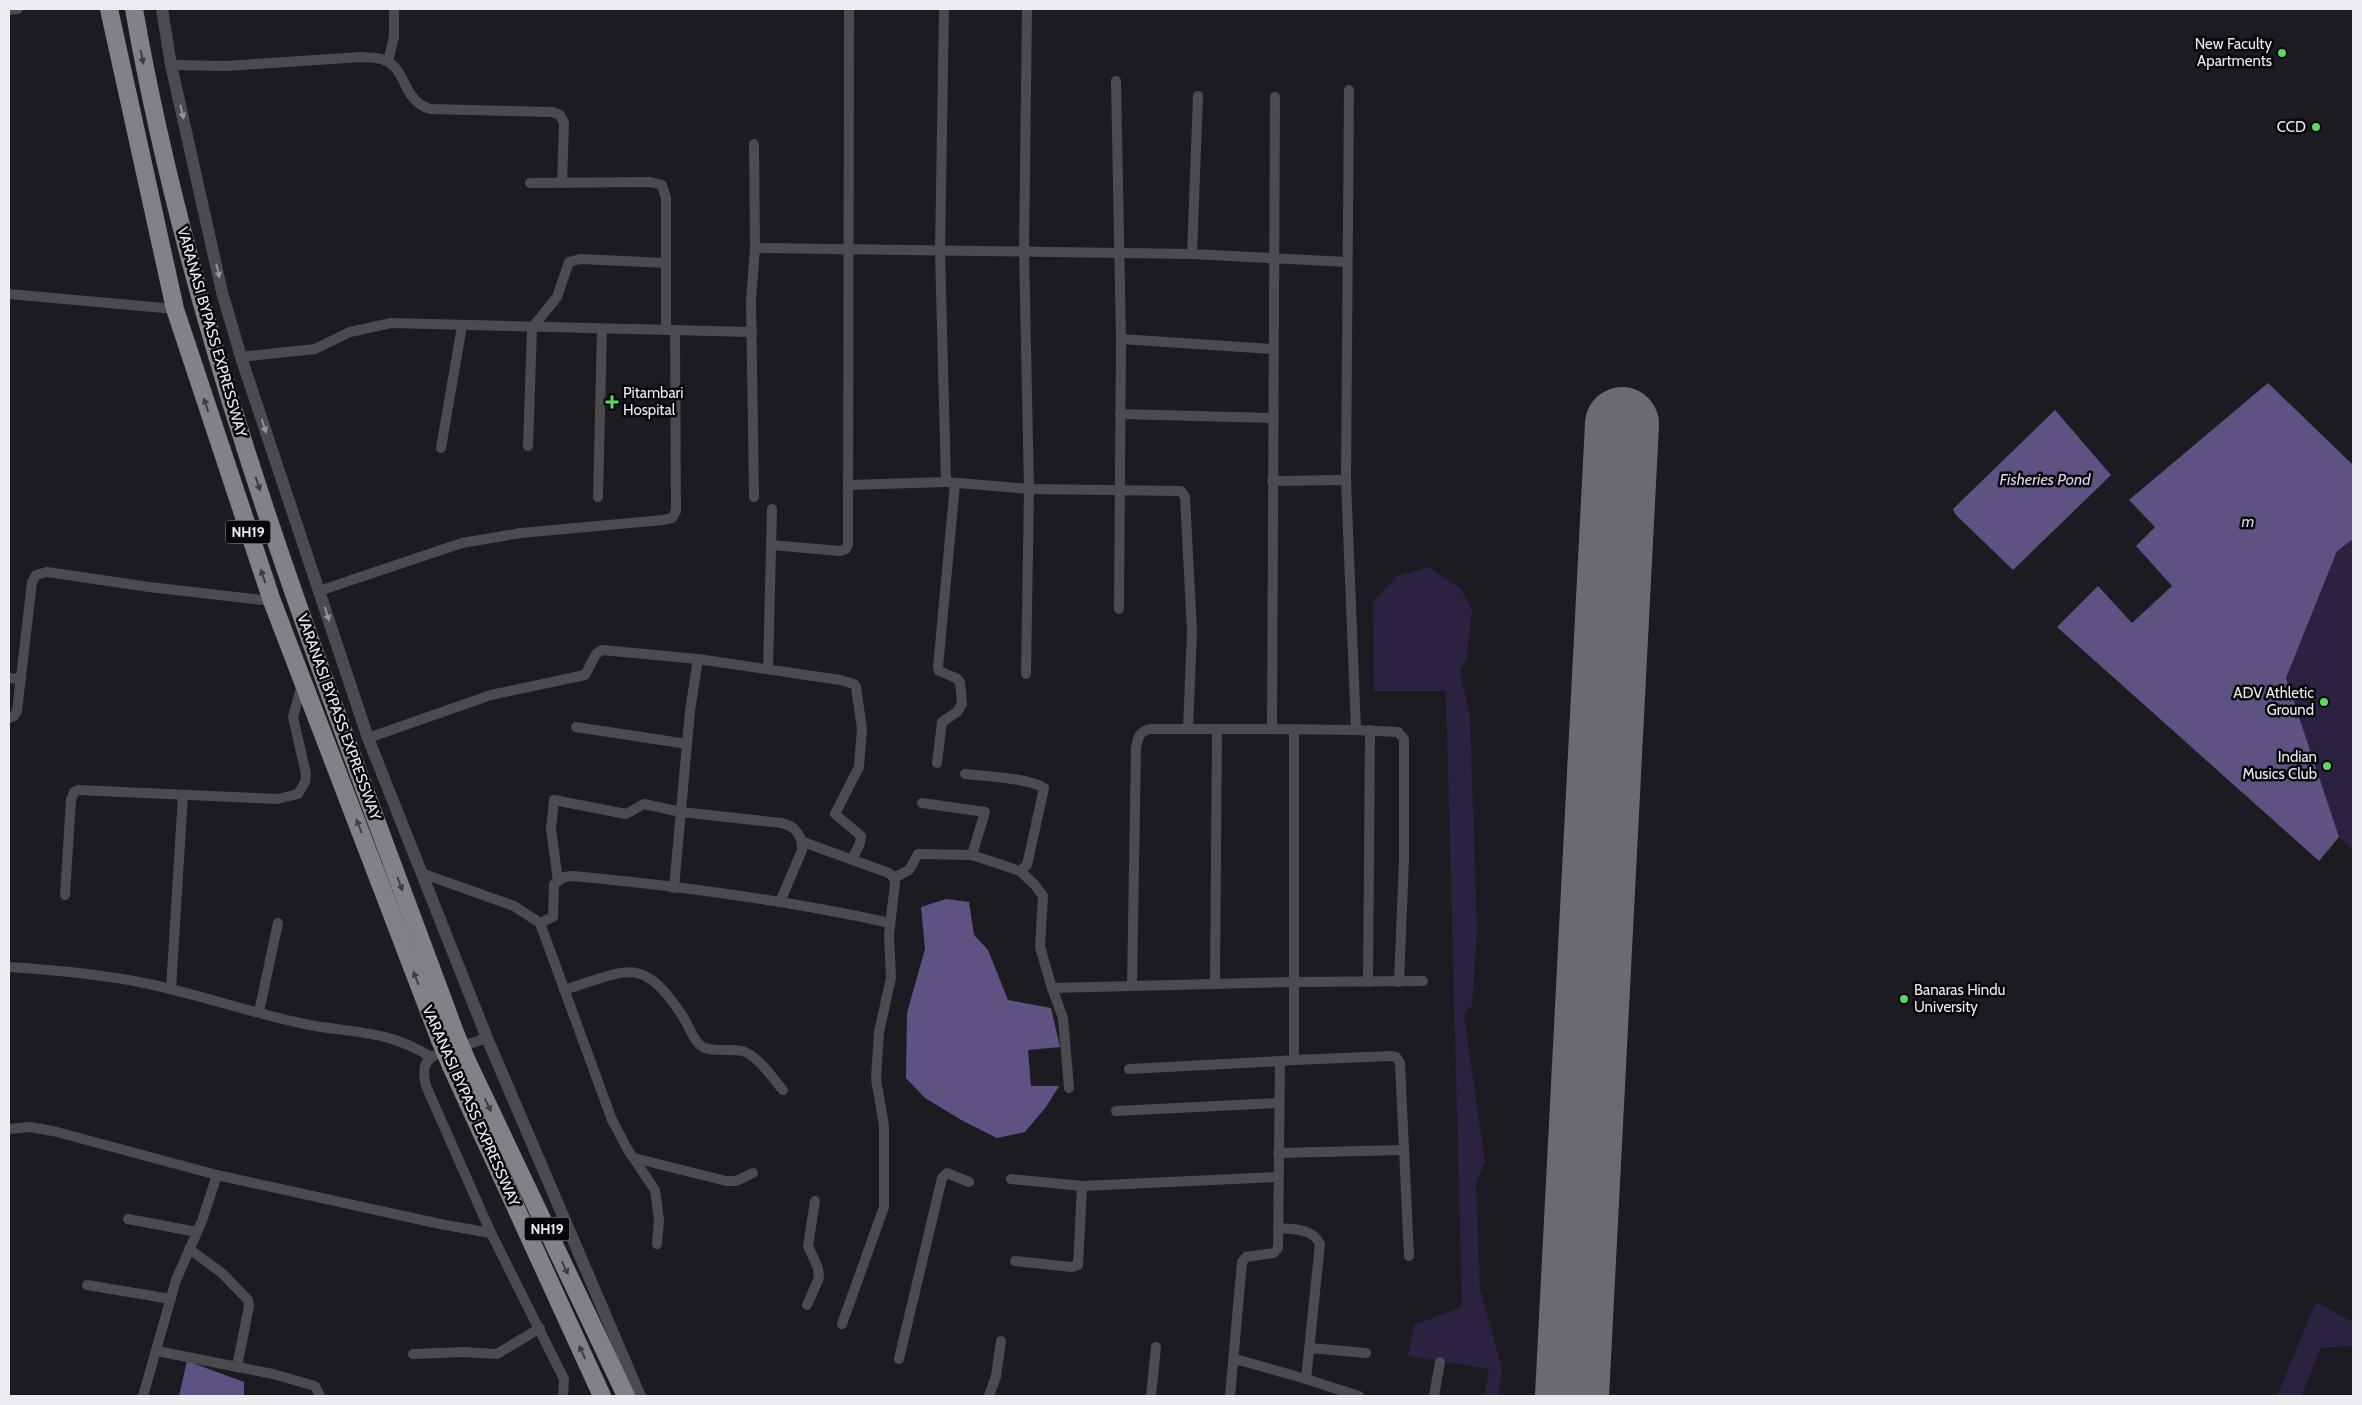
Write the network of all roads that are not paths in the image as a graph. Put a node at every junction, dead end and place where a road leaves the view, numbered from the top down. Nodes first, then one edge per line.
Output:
1 (18, 9) edge
2 (109, 9) edge
3 (134, 9) edge
4 (162, 9) edge
5 (394, 9) edge
6 (849, 9) edge
7 (944, 9) edge
8 (1027, 9) edge
9 (9, 10) edge
10 (388, 61) junction
11 (171, 65) junction
12 (1116, 81) dead end
13 (1349, 90) dead end
14 (1198, 96) dead end
15 (1275, 97) dead end
16 (754, 144) dead end
17 (530, 183) dead end
18 (562, 183) junction
19 (755, 248) junction
20 (849, 248) junction
21 (940, 251) junction
22 (1024, 251) junction
23 (1118, 253) junction
24 (1192, 254) junction
25 (1275, 258) junction
26 (1347, 262) junction
27 (666, 263) junction
28 (9, 294) edge
29 (175, 309) junction
30 (462, 326) junction
31 (532, 328) junction
32 (602, 329) junction
33 (670, 330) junction
34 (752, 332) junction
35 (1121, 339) junction
36 (1272, 349) junction
37 (241, 357) junction
38 (1120, 414) junction
39 (1272, 418) junction
40 (528, 446) dead end
41 (441, 448) dead end
42 (1346, 480) junction
43 (1272, 481) junction
44 (951, 483) junction
45 (848, 485) junction
46 (1029, 489) junction
47 (1120, 489) junction
48 (598, 497) dead end
49 (754, 497) dead end
50 (772, 510) dead end
51 (771, 545) junction
52 (319, 591) junction
53 (272, 602) junction
54 (1119, 609) dead end
55 (698, 659) junction
56 (768, 668) junction
57 (1026, 674) dead end
58 (9, 678) edge
59 (21, 679) junction
60 (303, 680) junction
61 (9, 718) edge
62 (576, 727) dead end
63 (1188, 729) junction
64 (1217, 729) junction
65 (1272, 730) junction
66 (1356, 730) junction
67 (1370, 730) junction
68 (1294, 731) junction
69 (368, 738) junction
70 (688, 744) junction
71 (938, 763) dead end
72 (964, 774) dead end
73 (183, 795) junction
74 (922, 803) dead end
75 (681, 812) junction
76 (803, 842) junction
77 (972, 855) junction
78 (852, 860) junction
79 (1020, 871) junction
80 (421, 872) junction
81 (894, 878) junction
82 (558, 881) junction
83 (674, 888) junction
84 (65, 895) dead end
85 (780, 902) junction
86 (540, 923) junction
87 (890, 923) junction
88 (278, 924) dead end
89 (9, 967) edge
90 (9, 974) edge
91 (1423, 981) dead end
92 (1295, 982) junction
93 (1368, 982) junction
94 (1399, 982) junction
95 (1215, 984) junction
96 (1132, 986) junction
97 (1052, 988) junction
98 (171, 989) junction
99 (564, 990) junction
100 (259, 1012) junction
101 (448, 1037) junction
102 (487, 1038) junction
103 (431, 1057) junction
104 (1294, 1060) junction
105 (1280, 1061) junction
106 (459, 1064) junction
107 (1130, 1069) dead end
108 (1069, 1088) dead end
109 (784, 1090) dead end
110 (1279, 1103) junction
111 (1116, 1111) dead end
112 (9, 1129) edge
113 (1404, 1150) junction
114 (1278, 1153) junction
115 (634, 1158) junction
116 (753, 1174) dead end
117 (217, 1175) junction
118 (1278, 1177) junction
119 (1011, 1179) dead end
120 (969, 1182) dead end
121 (1082, 1186) junction
122 (815, 1201) dead end
123 (128, 1218) dead end
124 (1278, 1228) junction
125 (197, 1232) junction
126 (491, 1233) junction
127 (657, 1244) dead end
128 (189, 1250) junction
129 (1409, 1256) dead end
130 (1015, 1261) dead end
131 (87, 1285) dead end
132 (171, 1299) junction
133 (806, 1305) dead end
134 (842, 1324) dead end
135 (540, 1328) junction
136 (1001, 1341) dead end
137 (1156, 1347) dead end
138 (1310, 1348) junction
139 (157, 1351) junction
140 (1366, 1353) dead end
141 (413, 1354) dead end
142 (899, 1359) dead end
143 (1235, 1359) junction
144 (1440, 1362) dead end
145 (237, 1367) junction
146 (1306, 1379) junction
147 (144, 1396) edge
148 (320, 1396) edge
149 (563, 1396) edge
150 (602, 1396) edge
151 (626, 1396) edge
152 (640, 1396) edge
153 (989, 1396) edge
154 (1151, 1396) edge
155 (1230, 1396) edge
156 (1359, 1396) edge
157 (1434, 1396) edge

1 - 9 street
2 - 29 highway, VARANASI BYPASS EXPRESSWAY / NH19
3 -> 101 highway, VARANASI BYPASS EXPRESSWAY / NH19
4 - 11 street
5 - 10 street
6 - 20 street
7 - 21 street
8 - 22 street
10 - 11 street
10 - 18 street
11 -> 37 street
12 - 23 street
13 - 26 street
14 - 24 street
15 - 25 street
16 - 19 street
17 - 18 street
18 - 27 street
19 - 20 street
19 - 34 street
20 - 21 street
20 - 45 street
21 - 22 street
21 - 44 street
22 - 23 street
22 - 46 street
23 - 24 street
23 - 35 street
24 - 25 street
25 - 26 street
25 - 36 street
26 - 42 street
27 - 31 street
27 - 33 street
28 - 29 street
53 -> 29 highway, VARANASI BYPASS EXPRESSWAY / NH19
30 - 31 street
30 - 37 street
30 - 41 street
31 - 32 street
31 - 40 street
32 - 33 street
32 - 48 street
33 - 34 street
33 - 52 street
34 - 49 street
35 - 36 street
35 - 38 street
36 - 39 street
37 -> 52 street
38 - 39 street
38 - 47 street
39 - 43 street
42 - 43 street
42 - 66 street
43 - 65 street
44 - 45 street
44 - 46 street
44 - 71 street
45 - 51 street
46 - 47 street
46 - 57 street
47 - 54 street
47 - 63 street
50 - 51 street
51 - 56 street
52 -> 69 street
53 - 59 street
53 - 60 highway, VARANASI BYPASS EXPRESSWAY / NH19
55 - 56 street
55 - 69 street
55 - 70 street
56 - 78 street
58 - 59 street
59 - 61 street
60 - 73 street
101 -> 60 highway, VARANASI BYPASS EXPRESSWAY / NH19
62 - 70 street
63 - 64 street
63 - 96 street
64 - 65 street
64 - 95 street
65 - 68 street
66 - 67 street
66 - 68 street
67 - 93 street
67 - 94 street
68 - 92 street
69 - 80 street
70 - 75 street
72 - 79 street
73 - 84 street
73 - 98 street
74 - 77 street
75 - 76 street
75 - 82 street
75 - 83 street
76 - 78 street
76 - 85 street
77 - 79 street
77 - 81 street
78 - 81 street
79 - 97 street
80 - 86 street
80 - 102 street
81 - 87 street
82 - 83 street
82 - 86 street
83 - 85 street
85 - 87 street
86 - 99 street
87 - 134 street
88 - 100 street
89 - 90 street
89 - 98 street
91 - 94 street
92 - 93 street
92 - 95 street
92 - 104 street
93 - 94 street
95 - 96 street
96 - 97 street
97 - 108 street
98 - 100 street
99 - 109 street
99 - 115 street
100 - 103 street
101 - 106 highway, VARANASI BYPASS EXPRESSWAY / NH19, bridge
102 - 103 street
102 - 152 street
103 - 126 street
104 - 105 street
104 - 113 street
105 - 107 street
105 - 110 street
150 -> 106 highway, VARANASI BYPASS EXPRESSWAY / NH19
106 -> 151 highway, VARANASI BYPASS EXPRESSWAY / NH19
110 - 111 street
110 - 114 street
112 - 117 street
113 - 114 street
113 - 129 street
114 - 118 street
115 - 116 street
115 - 127 street
117 - 125 street
117 - 126 street
118 - 121 street
118 - 124 street
119 - 121 street
120 - 142 street
121 - 130 street
122 - 133 street
123 - 125 street
124 - 138 street
124 - 143 street
125 - 128 street
126 - 135 street
128 - 132 street
128 - 145 street
131 - 132 street
132 - 139 street
135 - 141 street
135 - 149 street
136 - 153 street
137 - 154 street
138 - 140 street
138 - 146 street
139 - 145 street
139 - 147 street
143 - 146 street
143 - 155 street
144 - 157 street
145 - 148 street
146 - 156 street

